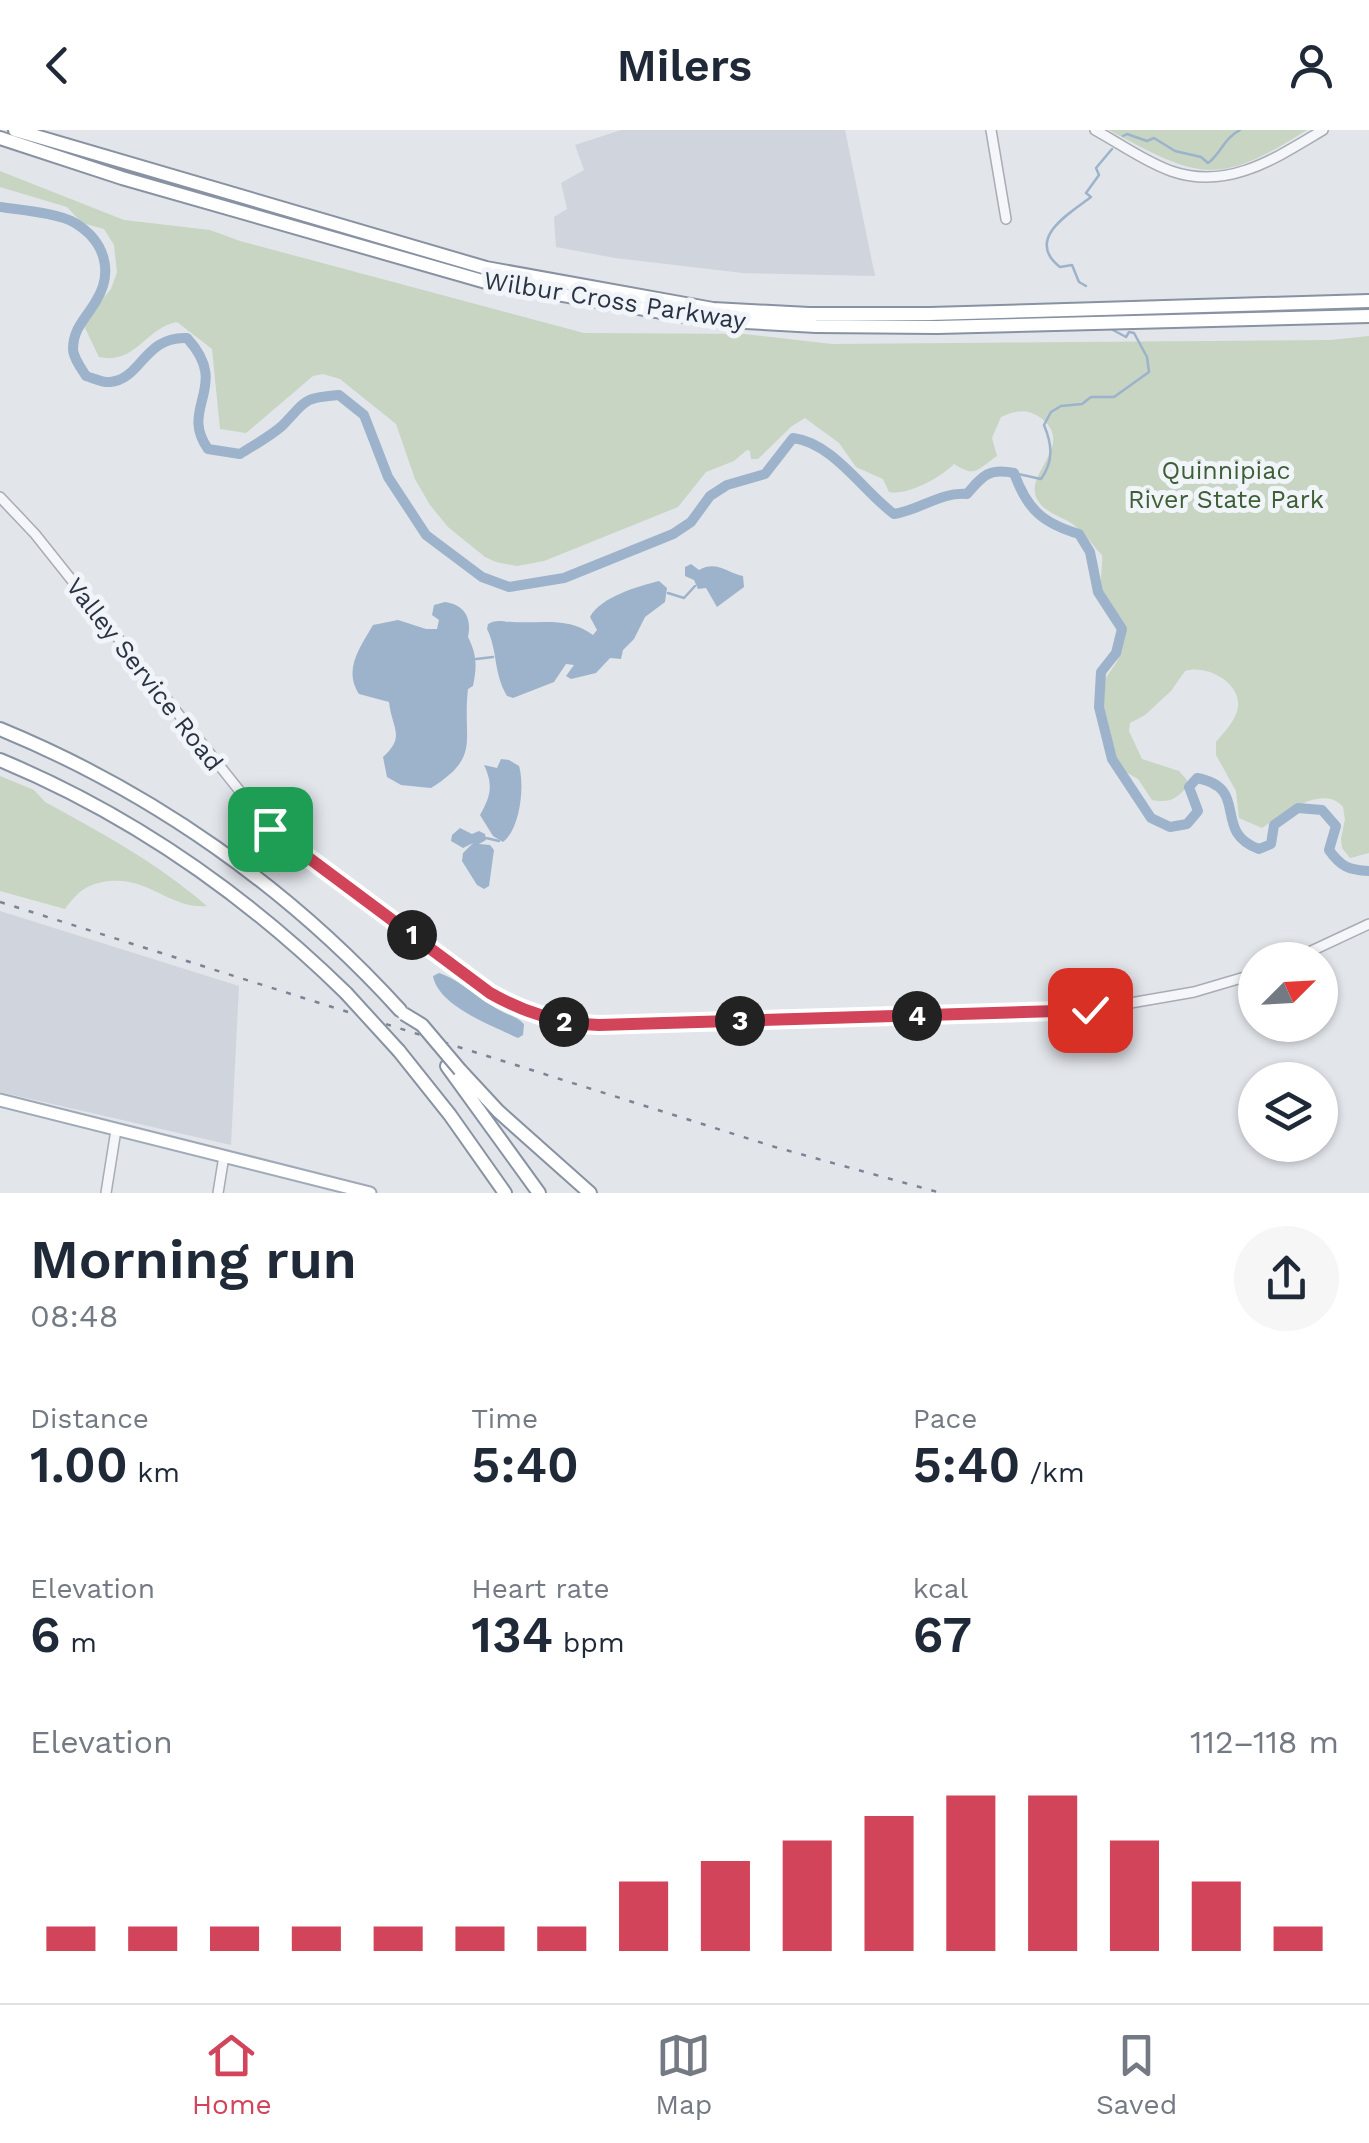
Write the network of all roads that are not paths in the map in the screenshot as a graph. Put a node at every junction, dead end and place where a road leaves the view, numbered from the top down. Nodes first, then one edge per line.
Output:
1 (990, 130) edge
2 (1095, 130) edge
3 (1322, 130) edge
4 (23, 132) edge
5 (0, 138) edge
6 (0, 146) edge
7 (50, 153) junction
8 (1006, 220) dead end
9 (1369, 301) edge
10 (1369, 316) edge
11 (0, 497) edge
12 (0, 730) edge
13 (0, 760) edge
14 (1369, 924) edge
15 (1330, 942) edge
16 (1238, 978) edge
17 (454, 1068) junction
18 (0, 1100) edge
19 (116, 1130) junction
20 (224, 1156) junction
21 (332, 1188) edge
22 (106, 1193) edge
23 (218, 1193) edge
24 (370, 1193) edge
25 (505, 1193) edge
26 (539, 1193) edge
27 (590, 1193) edge

1 - 8 street
2 - 3 street
4 - 9 highway, Wilbur Cross Parkway
5 - 7 highway, Wilbur Cross Parkway
6 - 7 highway
7 - 10 highway, Wilbur Cross Parkway
11 - 16 street, Valley Service Road
12 - 17 highway, bridge
13 - 25 highway, bridge
14 - 15 street
17 - 26 highway
17 - 27 highway
18 - 19 main road
19 - 20 main road
19 - 22 street
20 - 21 main road
20 - 23 street
21 - 24 main road

